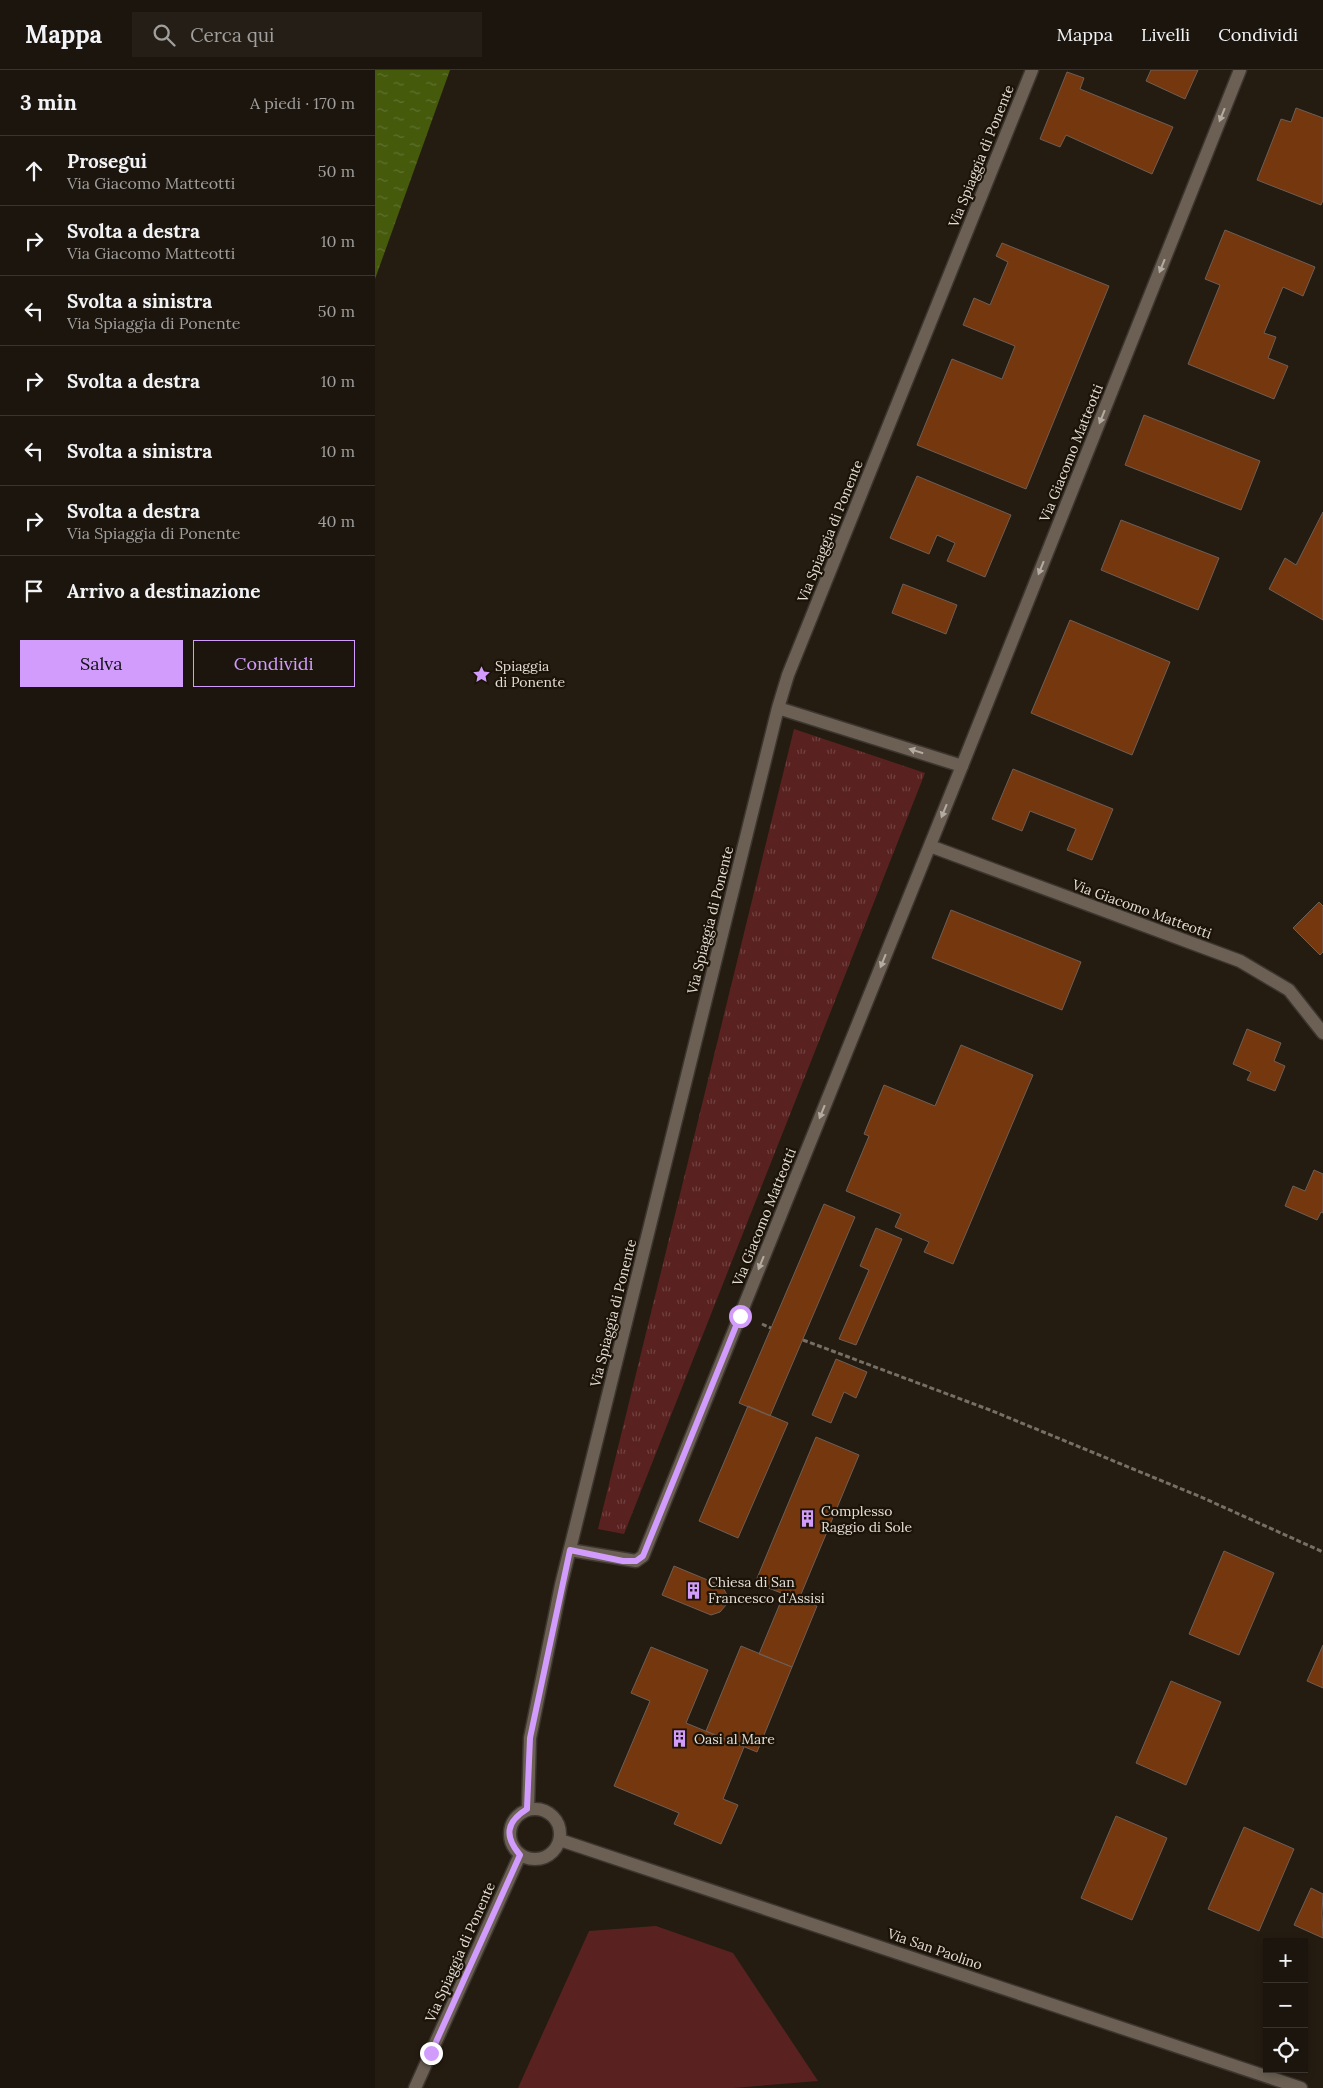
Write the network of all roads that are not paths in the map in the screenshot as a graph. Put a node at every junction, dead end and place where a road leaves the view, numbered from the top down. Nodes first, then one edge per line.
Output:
1 (1032, 70) edge
2 (1240, 70) edge
3 (779, 708) junction
4 (962, 766) junction
5 (930, 846) junction
6 (1323, 1032) edge
7 (570, 1550) junction
8 (527, 1809) junction
9 (560, 1840) junction
10 (520, 1855) junction
11 (415, 2088) edge
12 (1301, 2088) edge

1 - 3 street, Via Spiaggia di Ponente
2 -> 4 street, Via Giacomo Matteotti
4 -> 3 street
3 - 7 street, Via Spiaggia di Ponente
4 -> 5 street, Via Giacomo Matteotti
5 - 6 street, Via Giacomo Matteotti
5 -> 7 street, Via Giacomo Matteotti
7 - 8 street, Via Spiaggia di Ponente
8 - 9 street
8 - 10 street
9 - 10 street
9 - 12 street, Via San Paolino
10 - 11 street, Via Spiaggia di Ponente

